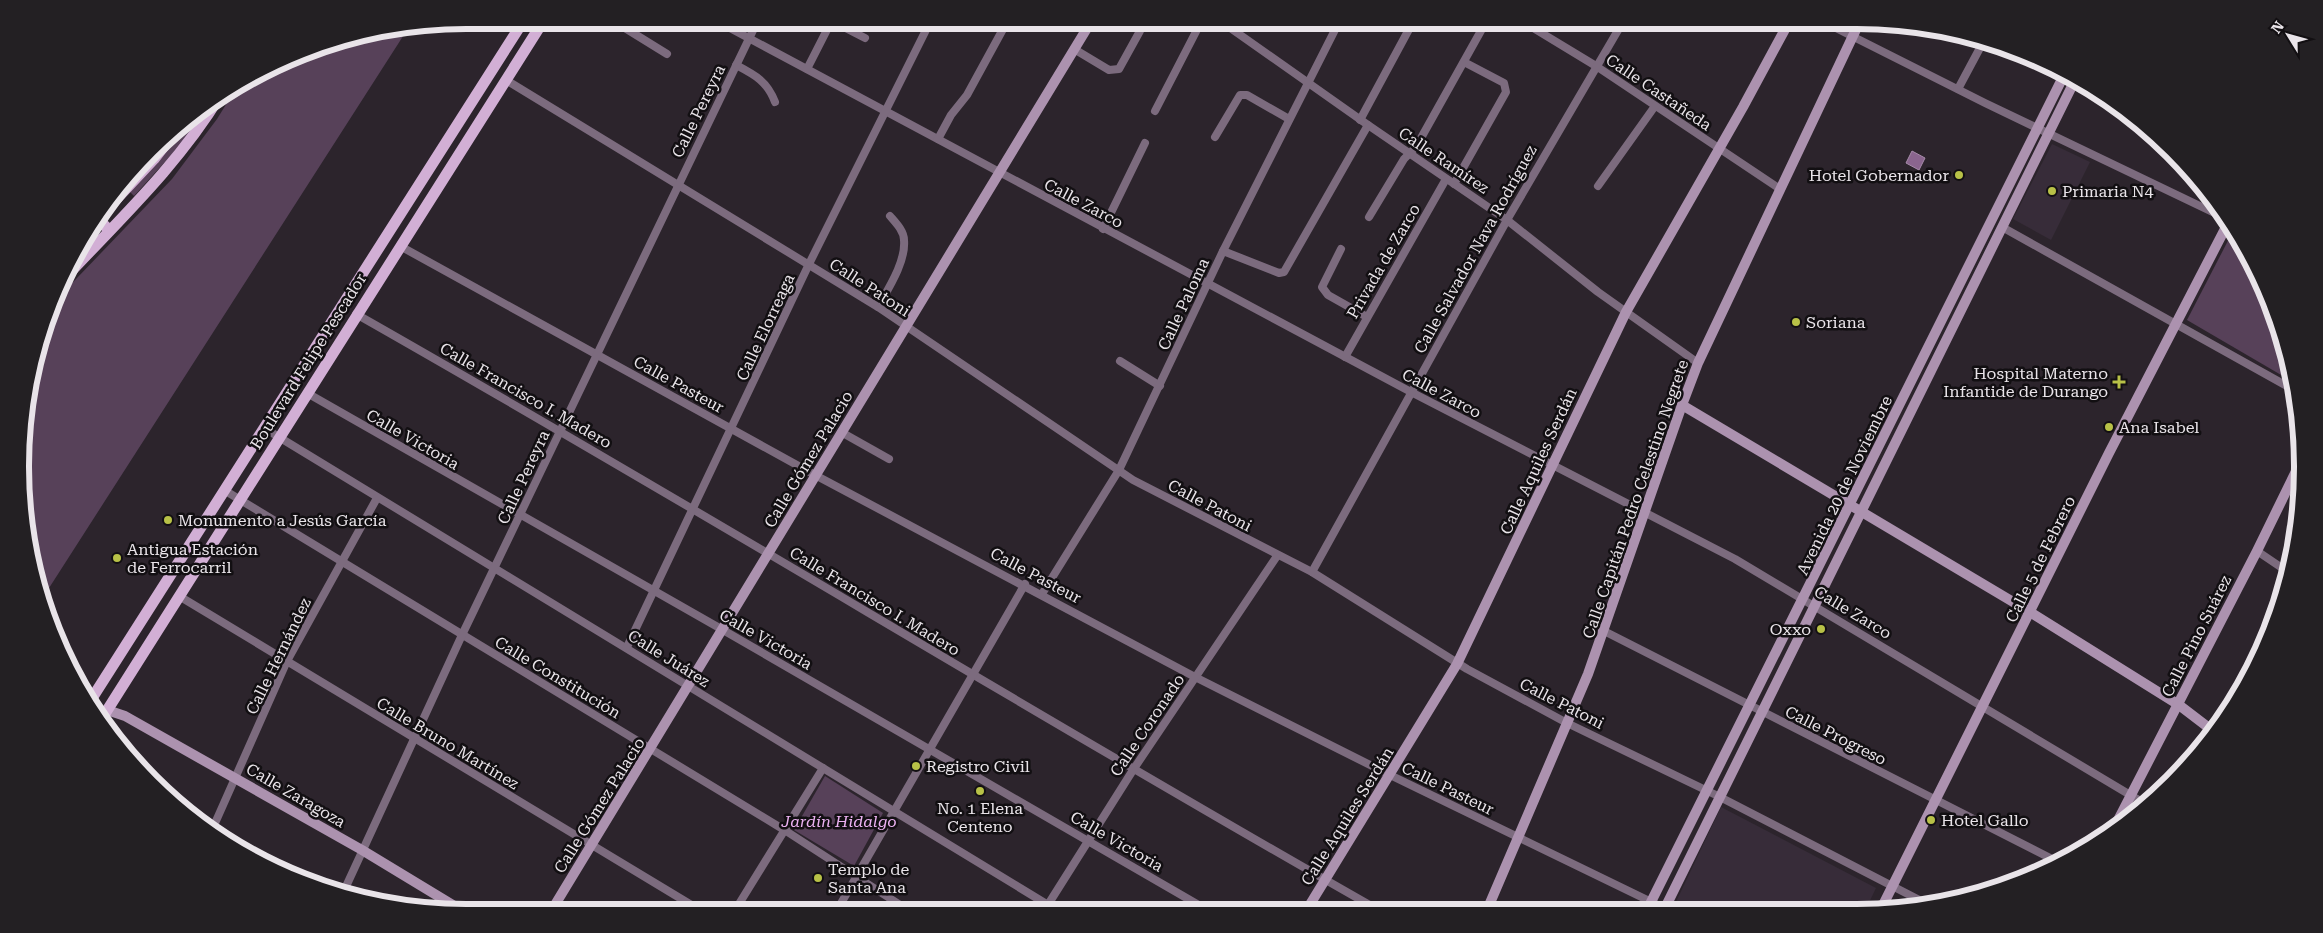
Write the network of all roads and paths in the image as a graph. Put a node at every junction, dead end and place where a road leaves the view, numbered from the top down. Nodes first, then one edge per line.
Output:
1 (538, 29) edge
2 (627, 29) edge
3 (732, 29) edge
4 (754, 29) edge
5 (828, 29) edge
6 (848, 29) edge
7 (927, 29) edge
8 (1003, 29) edge
9 (1086, 29) edge
10 (1139, 29) edge
11 (1197, 29) edge
12 (1232, 29) edge
13 (1335, 29) edge
14 (1409, 29) edge
15 (1482, 29) edge
16 (1535, 29) edge
17 (1619, 29) edge
18 (1785, 29) edge
19 (1837, 29) edge
20 (1856, 29) edge
21 (518, 30) edge
22 (1853, 37) junction
23 (750, 38) junction
24 (866, 38) dead end
25 (1980, 47) edge
26 (1074, 49) junction
27 (668, 54) dead end
28 (499, 58) junction
29 (1464, 62) junction
30 (736, 65) junction
31 (1596, 66) junction
32 (807, 69) junction
33 (506, 80) junction
34 (2062, 80) edge
35 (1308, 83) junction
36 (2072, 86) edge
37 (1958, 89) junction
38 (775, 102) dead end
39 (1655, 106) junction
40 (1155, 111) dead end
41 (887, 112) junction
42 (209, 113) edge
43 (1289, 119) junction
44 (1360, 120) junction
45 (1368, 125) junction
46 (2038, 128) junction
47 (2049, 132) junction
48 (1215, 138) dead end
49 (938, 139) junction
50 (1145, 143) dead end
51 (1720, 149) junction
52 (1410, 154) junction
53 (999, 172) junction
54 (1446, 178) junction
55 (1454, 184) junction
56 (677, 185) junction
57 (1598, 186) dead end
58 (1780, 189) junction
59 (2212, 212) edge
60 (890, 216) dead end
61 (1369, 217) dead end
62 (1506, 220) junction
63 (103, 224) edge
64 (2002, 227) junction
65 (1103, 229) junction
66 (109, 230) junction
67 (2224, 230) edge
68 (400, 246) junction
69 (1341, 249) dead end
70 (1226, 252) junction
71 (80, 262) edge
72 (810, 264) junction
73 (366, 268) junction
74 (1208, 285) junction
75 (878, 307) junction
76 (1626, 312) junction
77 (356, 314) junction
78 (1367, 317) junction
79 (2176, 324) junction
80 (906, 326) junction
81 (596, 355) junction
82 (1344, 357) junction
83 (1120, 361) dead end
84 (1698, 363) junction
85 (1160, 386) junction
86 (2287, 386) edge
87 (1411, 392) junction
88 (307, 393) junction
89 (1682, 405) junction
90 (264, 428) junction
91 (732, 429) junction
92 (561, 430) junction
93 (841, 432) junction
94 (280, 438) junction
95 (889, 459) dead end
96 (1552, 466) junction
97 (1119, 470) junction
98 (816, 474) junction
99 (2294, 476) edge
100 (224, 490) junction
101 (377, 498) junction
102 (240, 501) junction
103 (1851, 506) junction
104 (694, 508) junction
105 (1646, 512) junction
106 (1860, 512) junction
107 (520, 515) junction
108 (2257, 551) junction
109 (769, 554) junction
110 (1277, 556) junction
111 (341, 561) junction
112 (176, 566) junction
113 (2282, 568) edge
114 (494, 570) junction
115 (1312, 572) junction
116 (1025, 584) junction
117 (654, 591) junction
118 (1042, 594) junction
119 (179, 596) junction
120 (1805, 599) junction
121 (1814, 604) junction
122 (2030, 612) junction
123 (723, 630) junction
124 (1604, 631) junction
125 (462, 635) junction
126 (627, 647) junction
127 (287, 662) junction
128 (1458, 664) junction
129 (972, 675) junction
130 (1195, 677) junction
131 (689, 687) junction
132 (94, 696) edge
133 (2178, 705) junction
134 (1750, 706) junction
135 (1982, 706) junction
136 (107, 710) junction
137 (103, 711) edge
138 (1761, 712) junction
139 (105, 713) edge
140 (1568, 723) junction
141 (2208, 727) edge
142 (413, 738) junction
143 (651, 749) junction
144 (930, 750) junction
145 (823, 768) junction
146 (1133, 770) junction
147 (1390, 775) junction
148 (236, 778) junction
149 (1708, 790) junction
150 (1718, 796) junction
151 (2131, 796) junction
152 (1935, 800) junction
153 (2139, 801) edge
154 (894, 813) junction
155 (2120, 816) edge
156 (215, 824) edge
157 (786, 831) junction
158 (1519, 838) junction
159 (1088, 840) junction
160 (591, 845) junction
161 (362, 850) junction
162 (2051, 858) edge
163 (857, 876) junction
164 (1325, 879) junction
165 (1893, 886) junction
166 (346, 887) edge
167 (1920, 900) edge
168 (450, 903) edge
169 (1884, 903) edge
170 (555, 904) edge
171 (690, 904) edge
172 (739, 904) edge
173 (841, 904) edge
174 (899, 904) edge
175 (1041, 904) edge
176 (1049, 904) edge
177 (1196, 904) edge
178 (1310, 904) edge
179 (1368, 904) edge
180 (1489, 904) edge
181 (1646, 904) edge
182 (1651, 904) edge
183 (1667, 904) edge

1 - 33 main road, Boulevard Felipe Pescador
2 - 27 street
3 - 23 street, Calle Zarco
4 - 23 street, Calle Pereyra
5 - 32 street
6 - 24 street
7 - 41 street, Calle Elorreaga
8 - 49 street
9 - 26 street, Calle Gómez Palacio
10 - 26 street
11 - 40 street
12 - 35 street, Calle Ramírez
13 - 35 street, Calle Paloma
14 - 44 street
15 - 29 street
16 - 31 street, Calle Castañeda
17 - 31 street, Calle Salvador Nava Rodríguez
18 - 51 street, Calle Aquiles Serdán
19 - 22 street
20 - 22 street, Calle Capitán Pedro Celestino Negrete
21 - 28 main road, Boulevard Felipe Pescador
22 - 37 street
22 - 58 street, Calle Capitán Pedro Celestino Negrete
23 - 30 street, Calle Pereyra
23 - 32 street, Calle Zarco
25 - 37 street
26 - 53 street, Calle Gómez Palacio
28 - 33 main road
28 - 73 main road, Boulevard Felipe Pescador
29 - 52 street
29 - 55 street
30 - 38 street
30 - 56 street, Calle Pereyra
31 - 39 street, Calle Castañeda
31 - 62 street, Calle Salvador Nava Rodríguez
32 - 41 street, Calle Zarco
33 - 56 street, Calle Patoni
33 - 68 main road, Boulevard Felipe Pescador
34 - 46 street, Avenida 20 de Noviembre
35 - 43 street, Calle Paloma
35 - 44 street, Calle Ramírez
36 - 47 street, Avenida 20 de Noviembre
37 - 46 street
39 - 51 street, Calle Castañeda
39 - 57 street
41 - 49 street, Calle Zarco
41 - 72 street, Calle Elorreaga
42 - 66 main road
43 - 48 street
43 - 70 street, Calle Paloma
44 - 45 street, Calle Ramírez
45 - 52 street, Calle Ramírez
45 - 70 street
46 - 47 street
46 - 103 street, Avenida 20 de Noviembre
47 - 59 street
47 - 64 street, Avenida 20 de Noviembre
49 - 53 street, Calle Zarco
50 - 65 street
51 - 58 street, Calle Castañeda
51 - 76 street, Calle Aquiles Serdán
52 - 54 street, Calle Ramírez
52 - 61 street
53 - 65 street, Calle Zarco
53 - 80 street, Calle Gómez Palacio
54 - 55 street, Calle Ramírez
54 - 78 street, Privada de Zarco
55 - 62 street, Calle Ramírez
56 - 72 street, Calle Patoni
56 - 81 street, Calle Pereyra
58 - 84 street, Calle Capitán Pedro Celestino Negrete
60 - 75 street
62 - 76 street, Calle Ramírez
62 - 87 street, Calle Salvador Nava Rodríguez
63 - 66 main road
64 - 79 street
64 - 106 street, Avenida 20 de Noviembre
65 - 74 street, Calle Zarco
66 - 71 main road
67 - 79 street, Calle 5 de Febrero
68 - 77 main road, Boulevard Felipe Pescador
68 - 81 street, Calle Pasteur
69 - 78 street
70 - 74 street, Calle Paloma
72 - 75 street, Calle Patoni
72 - 91 street, Calle Elorreaga
73 - 77 main road
73 - 90 main road, Boulevard Felipe Pescador
74 - 82 street, Calle Zarco
74 - 85 street, Calle Paloma
75 - 80 street, Calle Patoni
76 - 84 street, Calle Ramírez
76 - 96 street, Calle Aquiles Serdán
77 - 88 main road, Boulevard Felipe Pescador
77 - 92 street, Calle Francisco I. Madero
78 - 82 street, Privada de Zarco
79 - 86 street
79 - 122 street, Calle 5 de Febrero
80 - 93 street, Calle Gómez Palacio
80 - 97 street, Calle Patoni
81 - 91 street, Calle Pasteur
81 - 92 street, Calle Pereyra
82 - 87 street, Calle Zarco
83 - 85 street
84 - 89 street, Calle Capitán Pedro Celestino Negrete
85 - 97 street, Calle Paloma
87 - 96 street, Calle Zarco
87 - 115 street, Calle Salvador Nava Rodríguez
88 - 94 main road, Boulevard Felipe Pescador
88 - 107 street, Calle Victoria
89 - 103 street
89 - 105 street, Calle Capitán Pedro Celestino Negrete
90 - 94 street, Calle Juárez
90 - 100 main road, Boulevard Felipe Pescador
91 - 98 street, Calle Pasteur
91 - 104 street, Calle Elorreaga
92 - 104 street, Calle Francisco I. Madero
92 - 107 street, Calle Pereyra
93 - 95 street
93 - 98 street, Calle Gómez Palacio
94 - 101 street, Calle Juárez
94 - 102 main road, Boulevard Felipe Pescador
96 - 105 street, Calle Zarco
96 - 128 street, Calle Aquiles Serdán
97 - 110 street, Calle Patoni
97 - 118 street, Calle Paloma
98 - 109 street, Calle Gómez Palacio
98 - 116 street, Calle Pasteur
99 - 108 street, Calle Pino Suárez
100 - 102 street, Calle Constitución
100 - 112 main road, Boulevard Felipe Pescador
101 - 111 street, Calle Hernández
101 - 114 street, Calle Juárez
102 - 111 street, Calle Constitución
102 - 119 main road, Boulevard Felipe Pescador
103 - 106 street
103 - 120 street, Avenida 20 de Noviembre
104 - 109 street, Calle Francisco I. Madero
104 - 117 street, Calle Elorreaga
105 - 120 street, Calle Zarco
105 - 124 street, Calle Capitán Pedro Celestino Negrete
106 - 121 street, Avenida 20 de Noviembre
106 - 122 street
107 - 114 street, Calle Pereyra
107 - 117 street, Calle Victoria
108 - 113 street
108 - 133 street, Calle Pino Suárez
109 - 123 street, Calle Gómez Palacio
109 - 129 street, Calle Francisco I. Madero
110 - 115 street, Calle Patoni
110 - 130 street, Calle Coronado
111 - 125 street, Calle Constitución
111 - 127 street, Calle Hernández
112 - 119 main road
112 - 132 main road, Boulevard Felipe Pescador
114 - 125 street, Calle Pereyra
114 - 126 street, Calle Juárez
115 - 128 street, Calle Patoni
116 - 118 street, Calle Pasteur
116 - 129 street
117 - 123 street, Calle Victoria
117 - 126 street, Calle Elorreaga
118 - 130 street, Calle Pasteur
119 - 127 street, Calle Bruno Martínez
119 - 136 main road, Boulevard Felipe Pescador
120 - 121 street, Calle Zarco
120 - 134 street, Avenida 20 de Noviembre
121 - 135 street, Calle Zarco
121 - 138 street, Avenida 20 de Noviembre
122 - 133 street
122 - 135 street, Calle 5 de Febrero
123 - 131 street, Calle Gómez Palacio
123 - 144 street, Calle Victoria
124 - 134 street, Calle Progreso
124 - 140 street, Calle Capitán Pedro Celestino Negrete
125 - 142 street, Calle Pereyra
125 - 143 street, Calle Constitución
126 - 131 street, Calle Juárez
127 - 142 street, Calle Bruno Martínez
127 - 148 street, Calle Hernández
128 - 140 street, Calle Patoni
128 - 147 street, Calle Aquiles Serdán
129 - 144 street
129 - 146 street, Calle Francisco I. Madero
130 - 146 street, Calle Coronado
130 - 147 street, Calle Pasteur
131 - 143 street, Calle Gómez Palacio
131 - 145 street, Calle Juárez
133 - 141 street
133 - 151 street, Calle Pino Suárez
134 - 138 street, Calle Progreso
134 - 149 street, Avenida 20 de Noviembre
135 - 151 street, Calle Zarco
135 - 152 street, Calle 5 de Febrero
136 - 137 main road
136 - 139 main road, Boulevard Felipe Pescador
136 - 148 street, Calle Zaragoza
138 - 150 street, Avenida 20 de Noviembre
138 - 152 street, Calle Progreso
140 - 149 street, Calle Patoni
140 - 158 street, Calle Capitán Pedro Celestino Negrete
142 - 160 street, Calle Bruno Martínez
142 - 161 street, Calle Pereyra
143 - 157 street, Calle Constitución
143 - 160 street, Calle Gómez Palacio
144 - 154 street
144 - 159 street, Calle Victoria
145 - 154 street, Calle Juárez
145 - 157 street
146 - 159 street, Calle Coronado
146 - 164 street, Calle Francisco I. Madero
147 - 158 street, Calle Pasteur
147 - 164 street, Calle Aquiles Serdán
148 - 156 street, Calle Hernández
148 - 161 street, Calle Zaragoza
149 - 150 street, Calle Patoni
149 - 182 street, Avenida 20 de Noviembre
150 - 165 street, Calle Patoni
150 - 183 street, Avenida 20 de Noviembre
151 - 153 street, Calle Zarco
151 - 155 street, Calle Pino Suárez
152 - 162 street, Calle Progreso
152 - 165 street, Calle 5 de Febrero
154 - 163 street
154 - 175 street, Calle Juárez
157 - 163 street, Calle Constitución
157 - 172 street
158 - 180 street, Calle Capitán Pedro Celestino Negrete
158 - 181 street, Calle Pasteur
159 - 176 street, Calle Coronado
159 - 177 street, Calle Victoria
160 - 170 street, Calle Gómez Palacio
160 - 171 street, Calle Bruno Martínez
161 - 166 street, Calle Pereyra
161 - 168 street, Calle Zaragoza
163 - 173 street
163 - 174 street, Calle Constitución
164 - 178 street, Calle Aquiles Serdán
164 - 179 street, Calle Francisco I. Madero
165 - 167 street, Calle Patoni
165 - 169 street, Calle 5 de Febrero

